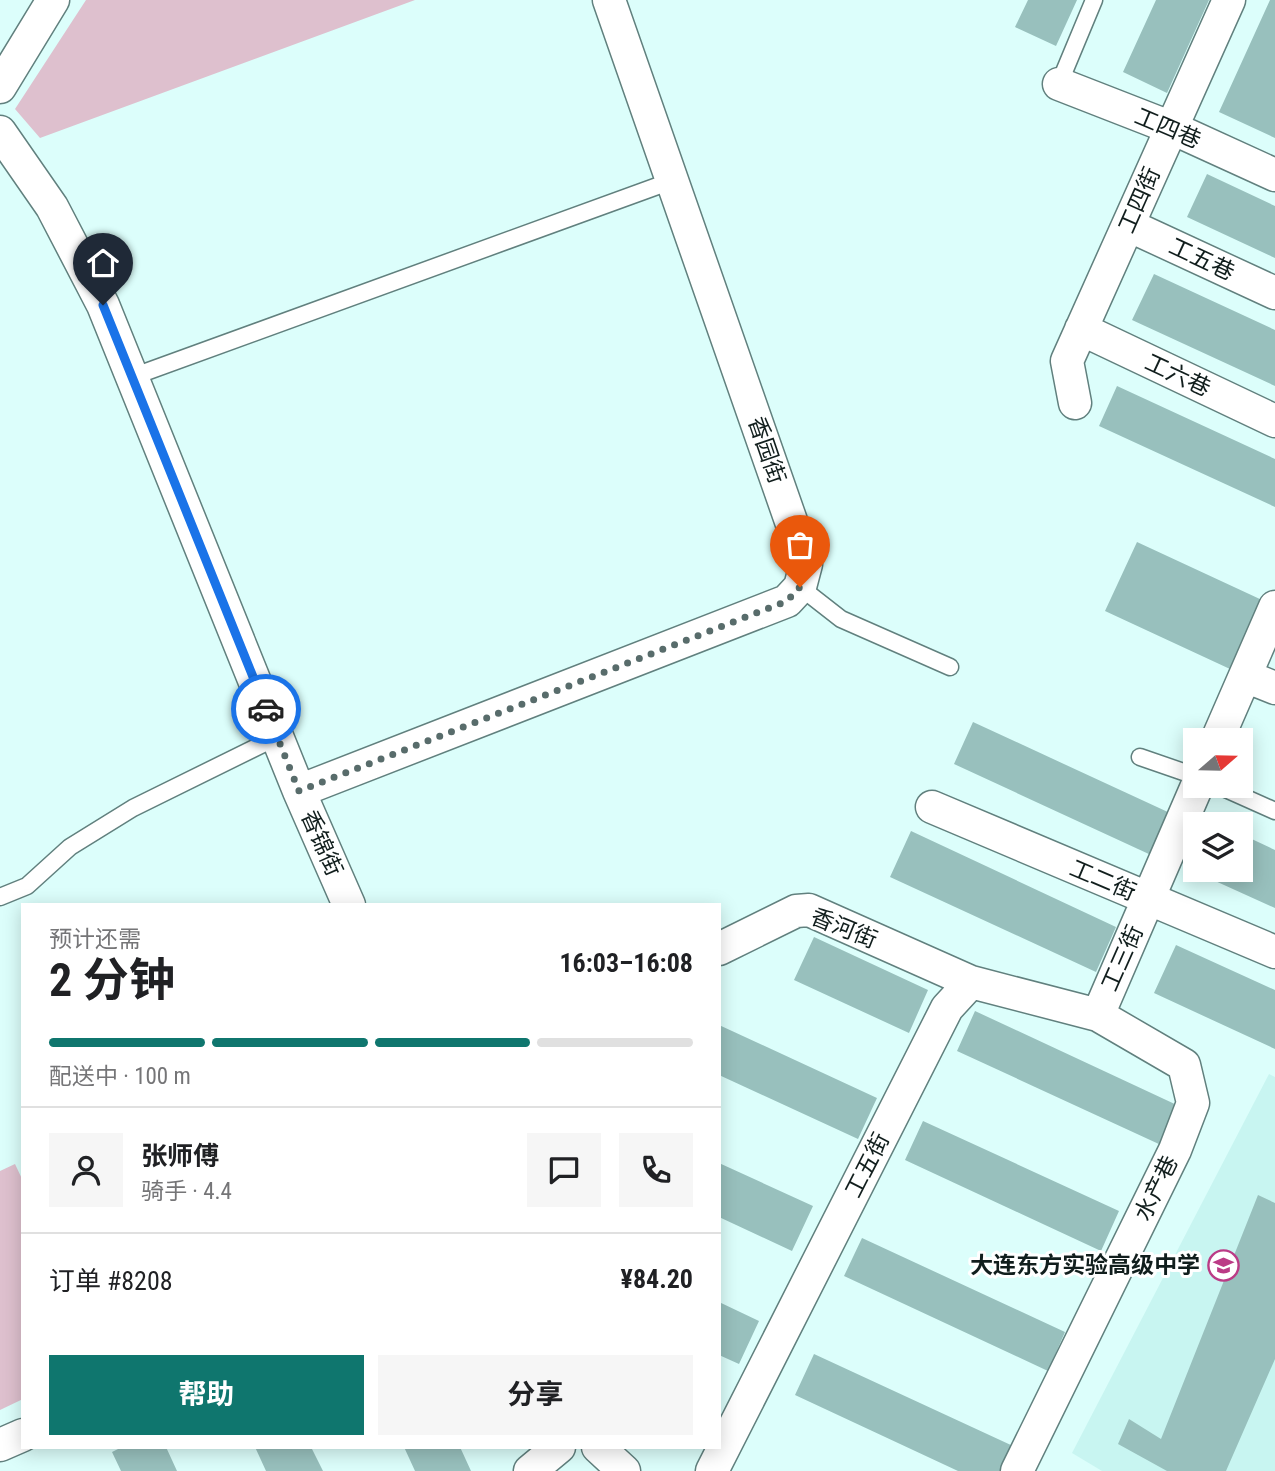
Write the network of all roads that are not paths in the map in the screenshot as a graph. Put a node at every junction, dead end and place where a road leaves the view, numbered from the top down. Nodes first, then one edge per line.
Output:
1 (53, 0) edge
2 (610, 0) edge
3 (1094, 0) edge
4 (1229, 0) edge
5 (1059, 84) joint
6 (0, 87) edge
7 (1172, 128) junction
8 (0, 132) edge
9 (1275, 175) edge
10 (674, 180) junction
11 (1128, 225) junction
12 (1275, 293) edge
13 (1081, 329) junction
14 (132, 377) junction
15 (1075, 403) dead end
16 (1275, 421) edge
17 (800, 587) junction
18 (1275, 607) edge
19 (950, 667) dead end
20 (1245, 676) junction
21 (1275, 688) edge
22 (1222, 728) edge
23 (277, 737) junction
24 (1140, 757) dead end
25 (1183, 772) edge
26 (299, 791) junction
27 (1192, 798) edge
28 (1246, 798) edge
29 (932, 807) dead end
30 (1275, 811) edge
31 (0, 897) edge
32 (1148, 899) junction
33 (348, 903) edge
34 (721, 948) edge
35 (1275, 952) edge
36 (971, 982) junction
37 (1098, 1014) junction
38 (21, 1436) edge
39 (0, 1445) edge
40 (557, 1449) edge
41 (600, 1449) edge
42 (530, 1471) edge
43 (624, 1471) edge
44 (712, 1471) edge
45 (1017, 1471) edge

1 - 6 street
2 - 10 street, 香园街
3 - 5 lane
4 - 7 street, 工四街
5 - 7 street, 工四巷
7 - 9 street, 工四巷
7 - 11 street, 工四街
8 - 14 street, 香锦街
10 - 14 lane
10 - 17 street, 香园街
11 - 12 street, 工五巷
11 - 13 street, 工四街
13 - 15 street, 工四街
13 - 16 street, 工六巷
14 - 23 street, 香锦街
17 - 19 lane
17 - 26 street
18 - 20 street
20 - 21 street
20 - 22 street
23 - 26 street, 香锦街
23 - 31 lane
24 - 25 lane
26 - 33 street, 香锦街
27 - 32 street, 工三街
28 - 30 lane
29 - 32 street, 工二街
32 - 35 street, 工二街
32 - 37 street, 工三街
34 - 36 street, 香河街
36 - 37 street
36 - 44 street, 工五街
37 - 45 street, 水产巷
38 - 39 street
40 - 42 street
41 - 43 street

